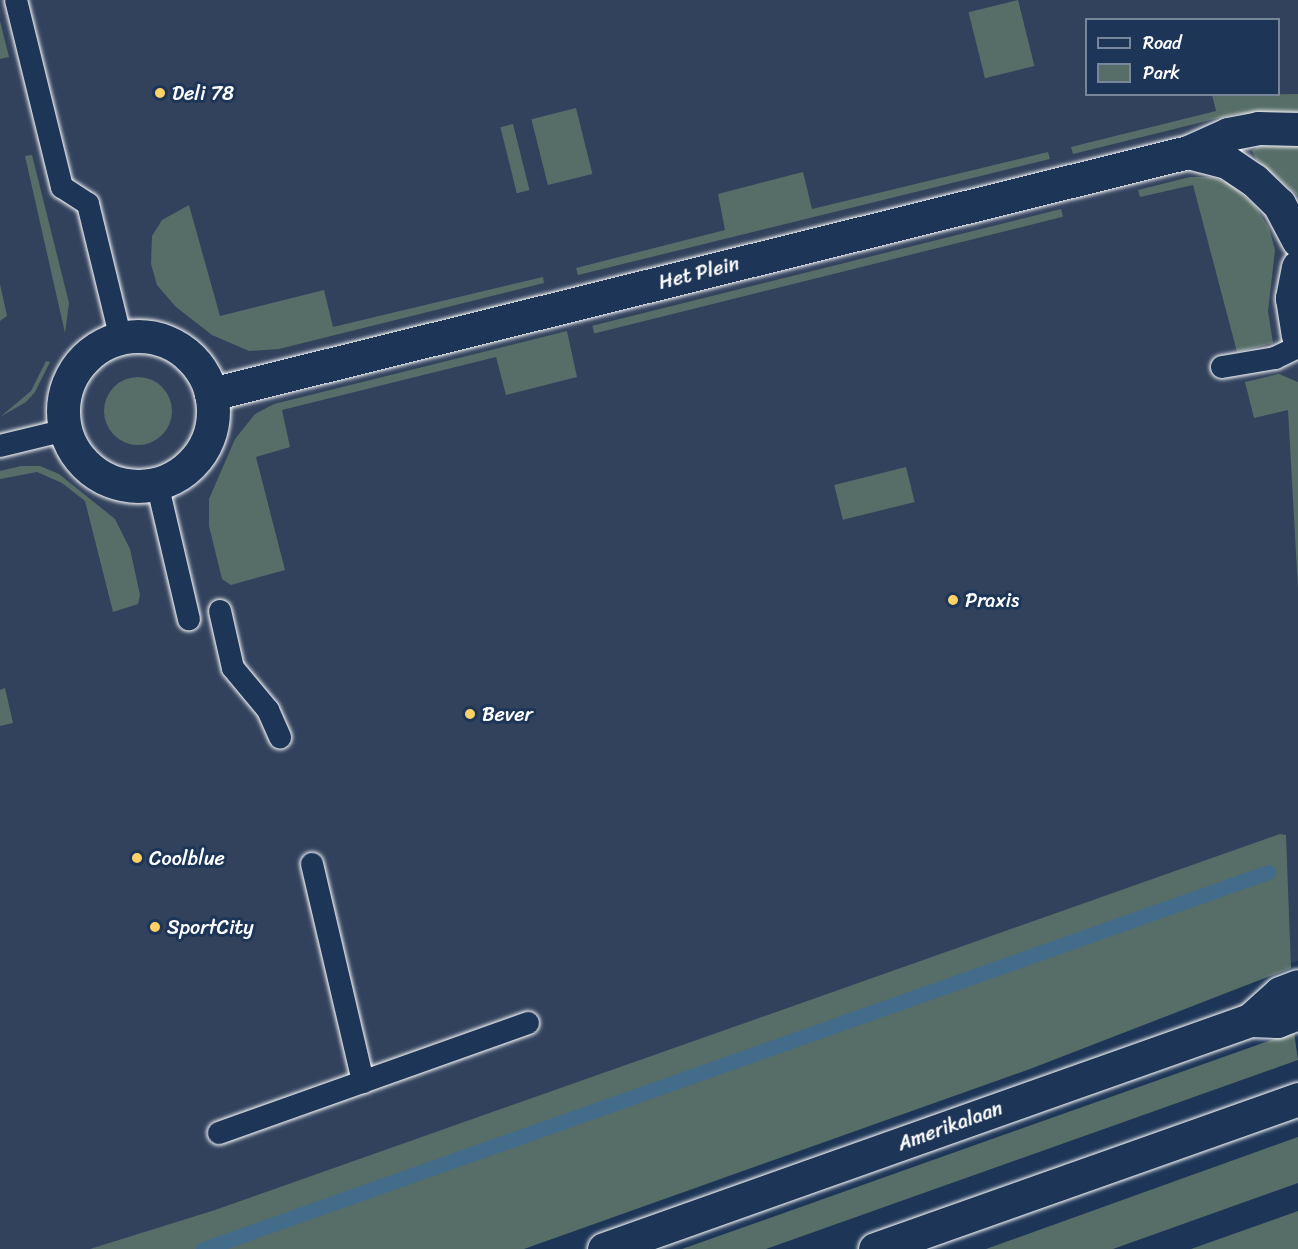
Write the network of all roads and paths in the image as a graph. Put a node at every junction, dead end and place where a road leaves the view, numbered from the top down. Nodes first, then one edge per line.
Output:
1 (16, 0) edge
2 (1298, 129) edge
3 (1188, 152) junction
4 (1298, 240) edge
5 (1298, 267) edge
6 (1298, 335) edge
7 (122, 339) junction
8 (1298, 347) edge
9 (1222, 367) dead end
10 (211, 394) junction
11 (66, 430) junction
12 (0, 446) edge
13 (157, 483) junction
14 (220, 611) dead end
15 (189, 619) dead end
16 (280, 737) dead end
17 (312, 864) dead end
18 (1298, 986) edge
19 (1298, 1013) edge
20 (1250, 1020) junction
21 (528, 1023) dead end
22 (363, 1082) junction
23 (1298, 1099) edge
24 (219, 1133) dead end
25 (604, 1249) edge
26 (875, 1249) edge

1 - 7 lane
2 - 3 street, Het Plein
3 - 4 street, Het Plein
3 - 10 street, Het Plein
5 - 6 street
7 - 10 street
7 - 11 street
8 - 9 lane
10 - 13 street
11 - 12 lane
11 - 13 street
13 - 15 lane
14 - 16 lane
17 - 22 lane
18 - 20 street
19 - 20 street, Amerikalaan
20 - 25 street, Amerikalaan
21 - 22 lane
22 - 24 lane
23 - 26 street

